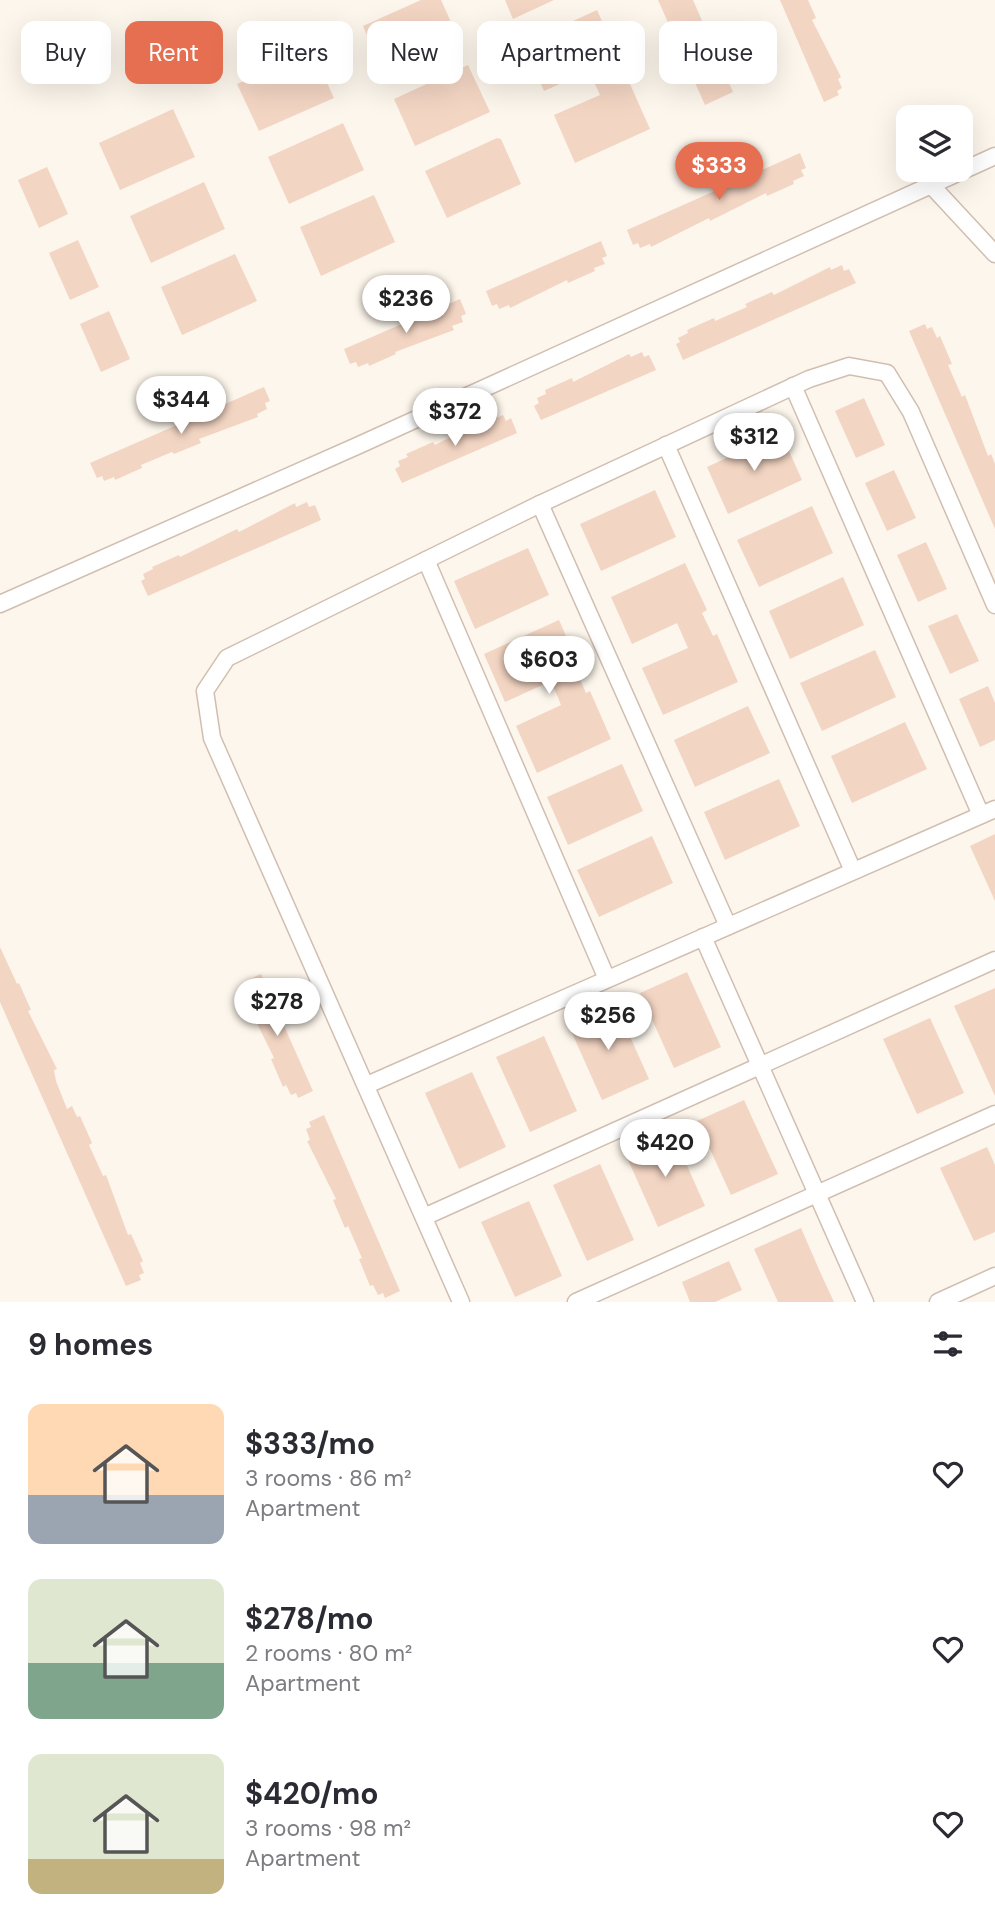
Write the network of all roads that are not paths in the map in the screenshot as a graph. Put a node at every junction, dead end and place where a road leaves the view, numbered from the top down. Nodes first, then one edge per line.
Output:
1 (995, 156) edge
2 (931, 185) junction
3 (995, 254) edge
4 (793, 386) junction
5 (666, 445) junction
6 (541, 503) junction
7 (426, 560) junction
8 (0, 604) edge
9 (995, 605) edge
10 (988, 812) edge
11 (853, 871) junction
12 (728, 926) junction
13 (703, 937) junction
14 (995, 960) edge
15 (607, 979) junction
16 (760, 1066) junction
17 (367, 1085) junction
18 (995, 1114) edge
19 (817, 1194) junction
20 (424, 1217) junction
21 (995, 1276) edge
22 (461, 1302) edge
23 (576, 1302) edge
24 (865, 1302) edge
25 (938, 1302) edge

1 - 2 street
2 - 3 street
2 - 8 street
4 - 5 street
4 - 9 street
4 - 10 street
5 - 6 street
5 - 11 street
6 - 7 street
6 - 12 street
7 - 15 street
7 - 17 street
10 - 11 street
11 - 12 street
12 - 13 street
13 - 15 street
13 - 16 street
14 - 16 street
15 - 17 street
16 - 19 street
16 - 20 street
17 - 20 street
18 - 19 street
19 - 23 street
19 - 24 street
20 - 22 street
21 - 25 street

